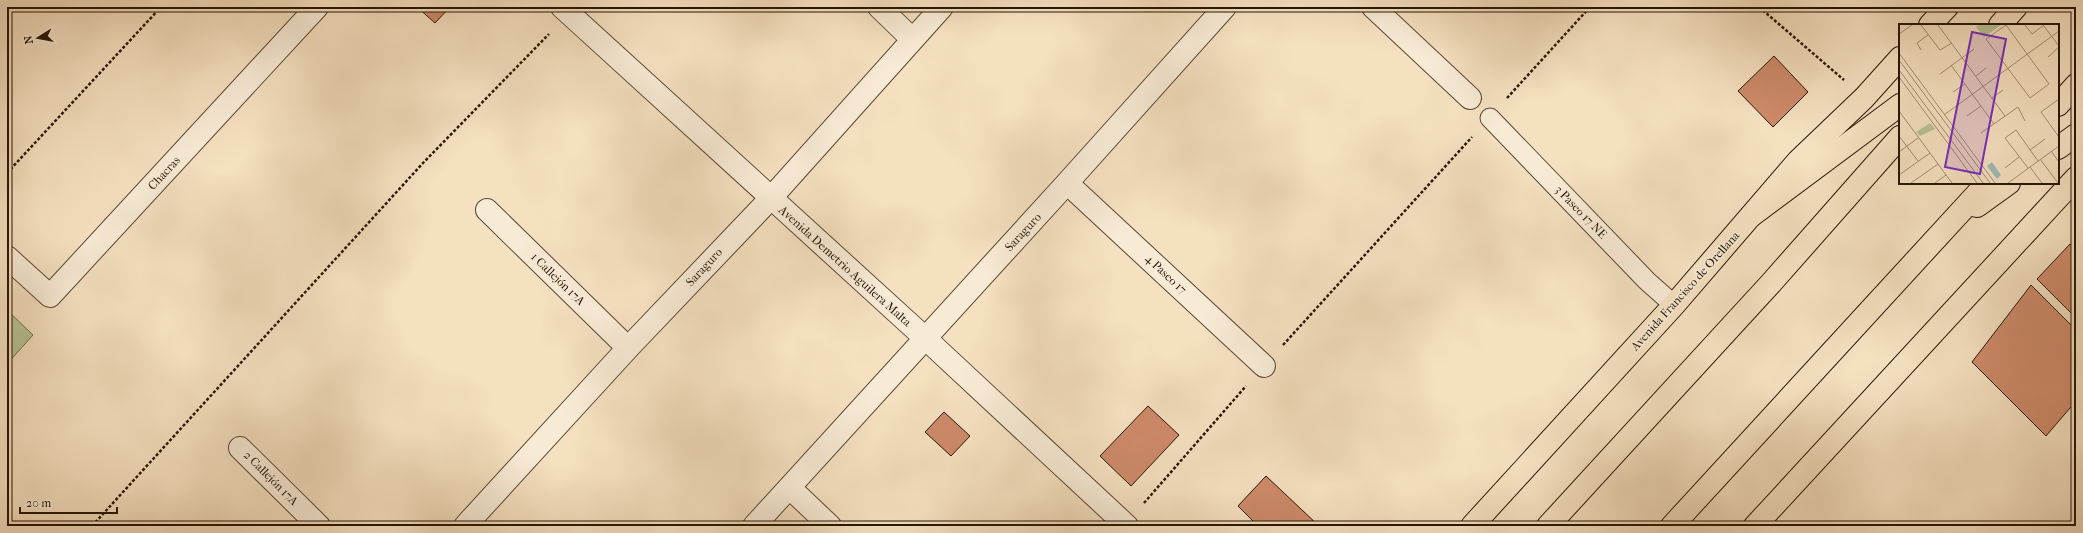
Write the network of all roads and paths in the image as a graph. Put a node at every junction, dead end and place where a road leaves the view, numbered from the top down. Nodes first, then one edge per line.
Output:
1 (161, 7) edge
2 (317, 7) edge
3 (562, 7) edge
4 (878, 7) edge
5 (942, 7) edge
6 (1225, 7) edge
7 (1373, 7) edge
8 (1590, 7) edge
9 (1759, 7) edge
10 (1946, 7) edge
11 (2016, 7) edge
12 (1931, 24) edge
13 (2001, 24) edge
14 (553, 30) dead end
15 (912, 39) junction
16 (1899, 59) edge
17 (2076, 85) edge
18 (1470, 98) dead end
19 (1864, 98) junction
20 (2059, 104) edge
21 (1899, 106) edge
22 (1490, 118) junction
23 (2076, 135) edge
24 (1899, 138) edge
25 (2059, 147) edge
26 (7, 173) edge
27 (2076, 178) edge
28 (1067, 183) junction
29 (1986, 184) edge
30 (2008, 184) edge
31 (770, 199) junction
32 (487, 210) dead end
33 (1751, 216) junction
34 (1945, 228) junction
35 (7, 257) edge
36 (1674, 305) junction
37 (925, 338) junction
38 (628, 348) junction
39 (1264, 366) junction
40 (240, 448) dead end
41 (790, 488) junction
42 (1126, 525) edge
43 (92, 526) edge
44 (319, 526) edge
45 (465, 526) edge
46 (754, 526) edge
47 (830, 526) edge
48 (1472, 526) edge
49 (1548, 526) edge
50 (1672, 526) edge
51 (1755, 526) edge

1 - 26 path
2 - 35 street, Chacras
3 - 31 street, Avenida Demetrio Aguilera Malta
4 - 15 street
5 - 15 street, Saraguro
6 - 28 street, Saraguro
7 - 18 street
8 - 22 path
9 - 19 path
10 - 12 main road
11 - 13 main road
14 - 43 path
15 - 31 street, Saraguro
16 - 19 main road, Avenida Francisco de Orellana
17 - 20 main road
19 - 33 main road, Avenida Francisco de Orellana
21 - 33 main road
22 - 36 lane, 3 Paseo 17 NE
22 - 39 path
23 - 25 main road
24 - 49 main road
27 - 51 main road
28 - 37 street, Saraguro
28 - 39 street, 4 Paseo 17
29 - 34 main road
30 - 34 main road
31 - 37 street, Avenida Demetrio Aguilera Malta
31 - 38 street, Saraguro
32 - 38 street, 1 Callejón 17A
33 - 36 main road, Avenida Francisco de Orellana
34 - 50 main road
36 - 48 main road, Avenida Francisco de Orellana
37 - 41 street, Saraguro
37 - 42 street, Avenida Demetrio Aguilera Malta
38 - 45 street, Saraguro
39 - 42 path
40 - 44 street, 2 Callejón 17A
41 - 46 street, Saraguro
41 - 47 street

